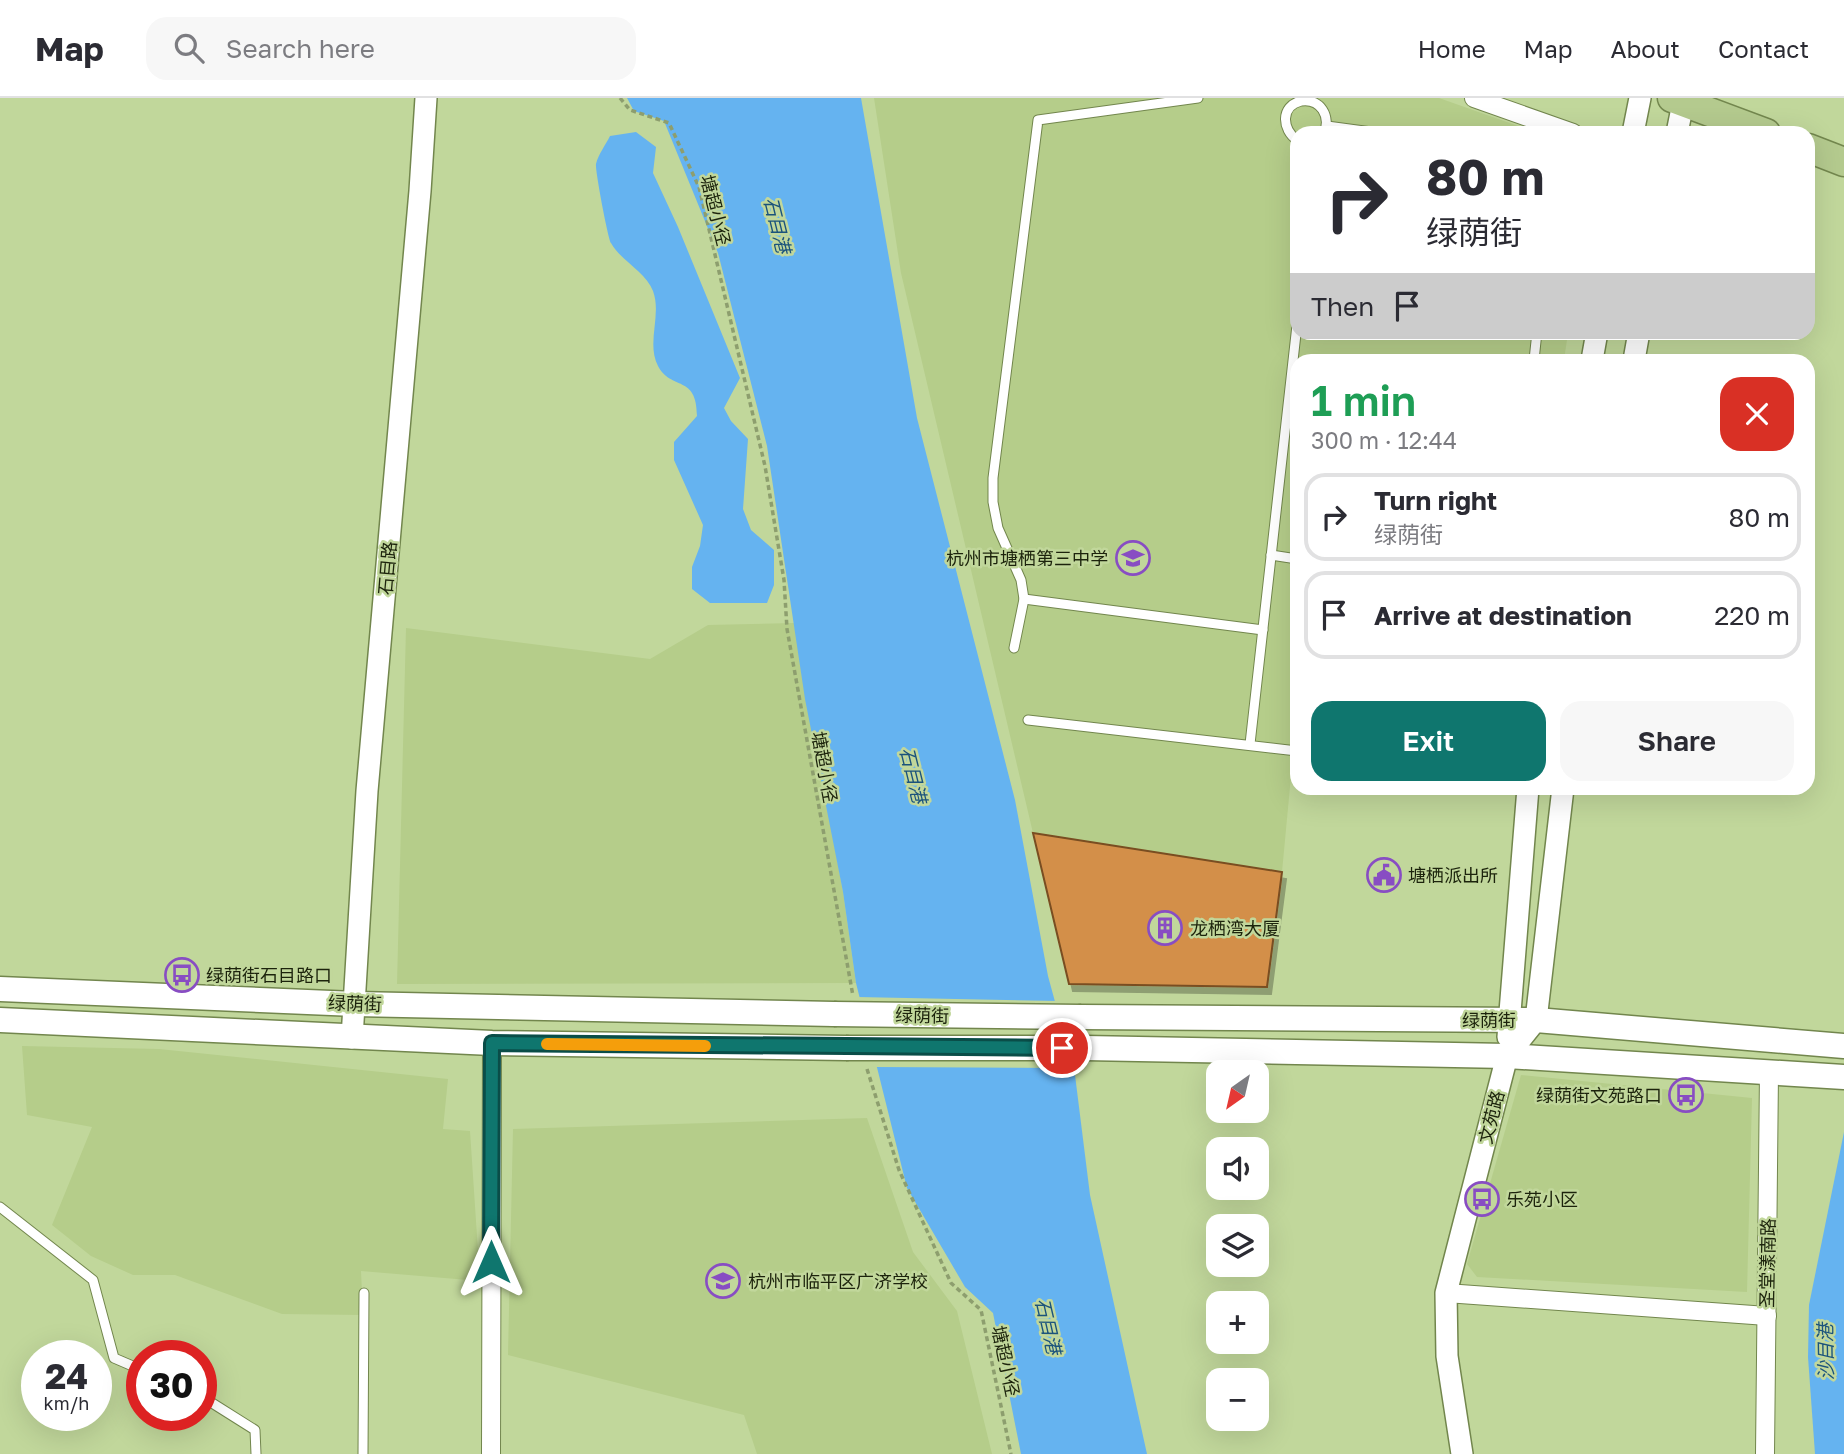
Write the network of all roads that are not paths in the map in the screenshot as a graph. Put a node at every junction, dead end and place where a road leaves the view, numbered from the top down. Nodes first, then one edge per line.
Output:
1 (426, 98) edge
2 (1198, 98) edge
3 (1474, 98) edge
4 (1640, 98) edge
5 (1316, 100) edge
6 (1680, 100) edge
7 (1293, 101) edge
8 (1325, 126) edge
9 (1553, 126) edge
10 (1634, 126) edge
11 (1678, 126) edge
12 (1748, 126) edge
13 (1290, 134) edge
14 (1815, 151) edge
15 (1844, 162) edge
16 (1290, 387) edge
17 (1286, 423) junction
18 (1290, 423) edge
19 (1271, 555) junction
20 (1290, 558) edge
21 (1024, 599) junction
22 (1263, 629) junction
23 (1014, 648) dead end
24 (1028, 720) dead end
25 (1250, 744) junction
26 (1290, 750) edge
27 (1527, 795) edge
28 (1562, 795) edge
29 (0, 989) edge
30 (355, 1004) junction
31 (0, 1020) edge
32 (1509, 1020) junction
33 (1536, 1020) junction
34 (352, 1038) junction
35 (492, 1043) junction
36 (1840, 1045) edge
37 (1507, 1056) junction
38 (1769, 1072) junction
39 (1839, 1077) edge
40 (0, 1208) edge
41 (364, 1293) dead end
42 (1446, 1293) junction
43 (1767, 1316) junction
44 (126, 1363) edge
45 (217, 1406) edge
46 (256, 1454) edge
47 (363, 1454) edge
48 (491, 1454) edge
49 (1462, 1454) edge
50 (1765, 1454) edge

1 - 30 street, 石目路
2 - 21 lane
3 - 9 street
4 - 10 street
5 - 7 lane
5 - 8 lane
6 - 11 street
6 - 12 highway
7 - 13 lane
14 - 15 highway
16 - 17 lane
17 - 18 lane
17 - 19 lane
19 - 20 lane
19 - 22 lane
21 - 22 lane
21 - 23 lane
22 - 25 lane
24 - 25 lane
25 - 26 lane
27 - 32 street
28 - 33 street
29 - 30 main road, 绿荫街
30 - 32 main road, 绿荫街, bridge
30 - 34 street, 石目路
31 - 34 main road, 绿荫街
32 - 33 main road, 绿荫街
32 - 37 street
33 - 36 main road, 绿荫街
33 - 37 street, 文苑路
34 - 35 main road, 绿荫街
35 - 37 main road, 绿荫街, bridge
35 - 48 street
37 - 38 main road, 绿荫街
37 - 42 street, 文苑路
38 - 39 main road, 绿荫街
38 - 43 street, 圣堂漾南路
40 - 44 lane
41 - 47 lane
42 - 43 street
42 - 49 street, 文苑路
43 - 50 street, 圣堂漾南路
45 - 46 lane

